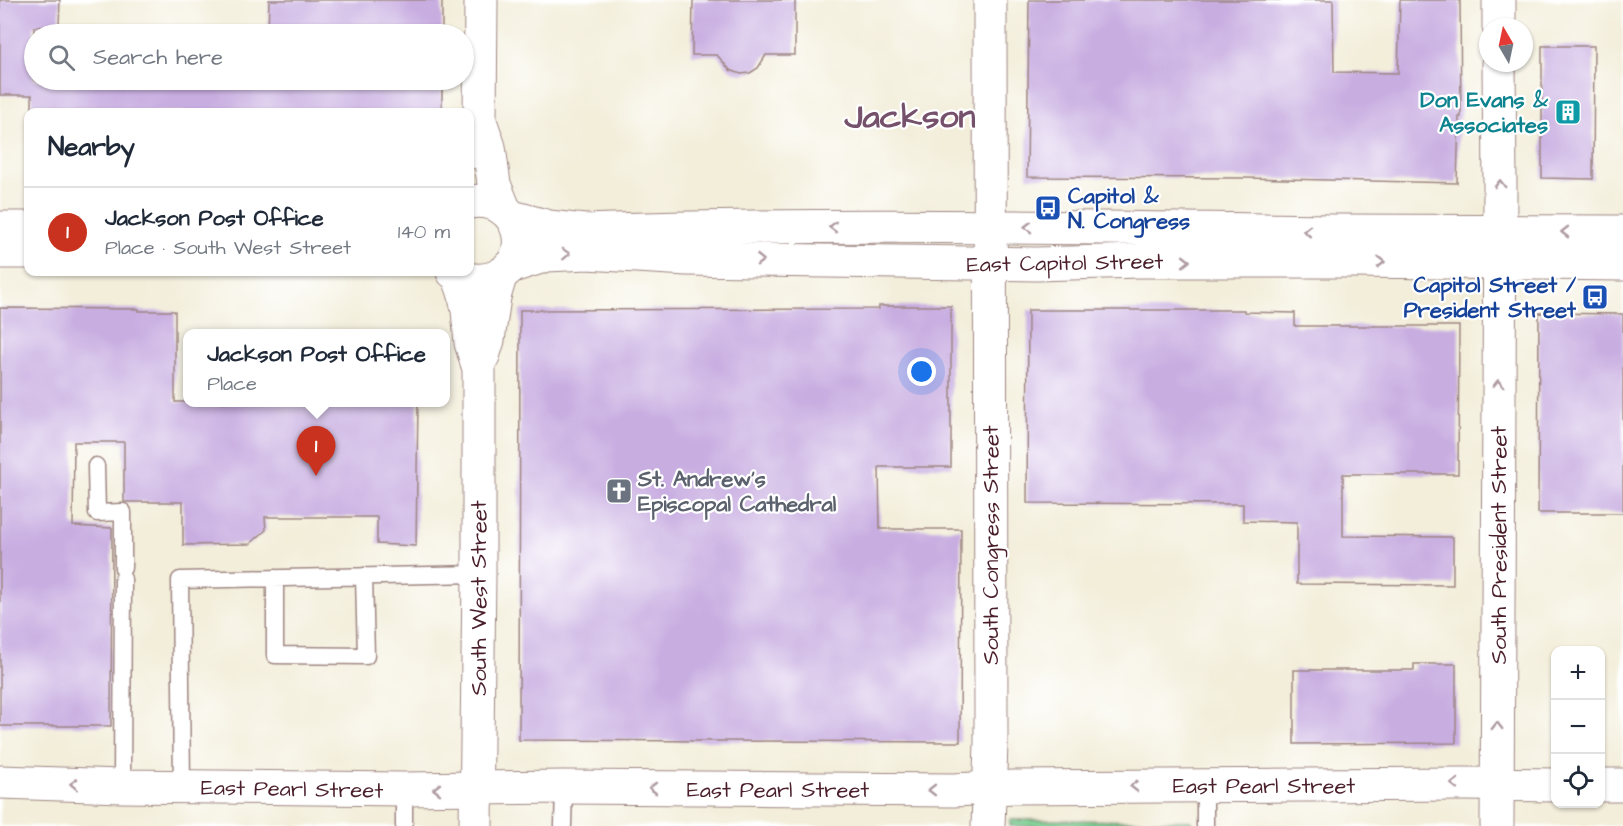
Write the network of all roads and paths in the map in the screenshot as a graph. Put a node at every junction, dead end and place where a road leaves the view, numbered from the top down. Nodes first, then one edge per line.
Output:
1 (481, 0) edge
2 (990, 0) edge
3 (1499, 0) edge
4 (1499, 18) edge
5 (1499, 72) edge
6 (480, 121) junction
7 (474, 140) edge
8 (474, 202) edge
9 (508, 213) junction
10 (990, 227) junction
11 (0, 228) edge
12 (24, 228) edge
13 (1623, 232) edge
14 (1499, 247) junction
15 (0, 252) edge
16 (24, 252) edge
17 (990, 264) junction
18 (1623, 264) edge
19 (505, 271) junction
20 (457, 276) edge
21 (462, 276) edge
22 (478, 369) junction
23 (96, 466) dead end
24 (479, 574) junction
25 (364, 576) junction
26 (275, 578) junction
27 (0, 782) edge
28 (1497, 784) junction
29 (1551, 785) edge
30 (1605, 785) edge
31 (1623, 785) edge
32 (122, 786) junction
33 (1205, 786) junction
34 (182, 787) junction
35 (564, 787) junction
36 (990, 788) junction
37 (404, 789) junction
38 (476, 789) junction
39 (404, 826) edge
40 (476, 826) edge
41 (563, 826) edge
42 (988, 826) edge
43 (1205, 826) edge
44 (1497, 826) edge

1 - 6 main road
2 - 10 main road, South Congress Street
3 - 4 main road
14 -> 5 main road, South President Street
6 - 7 main road
6 - 9 main road, South West Street
8 - 9 main road, East Capitol Street
10 -> 9 main road, East Capitol Street
9 - 19 main road, South West Street
14 -> 10 main road, East Capitol Street
10 - 17 main road, South Congress Street
11 - 12 main road
13 -> 14 main road, East Capitol Street
17 -> 14 main road, East Capitol Street
14 - 18 main road, East Capitol Street
28 -> 14 main road, South President Street
15 - 16 main road
19 -> 17 main road, East Capitol Street
17 - 36 main road, South Congress Street
19 - 21 main road, East Capitol Street
19 - 22 main road, South West Street
20 - 22 main road, South West Street
22 - 24 main road, South West Street
23 - 32 lane
24 - 25 lane
24 - 38 main road, South West Street
25 - 26 lane
25 - 26 lane
26 - 34 lane
32 -> 27 main road, East Pearl Street
28 - 29 main road, East Pearl Street
28 -> 33 main road, East Pearl Street
28 - 44 main road, South President Street
30 - 31 main road
32 - 34 main road, East Pearl Street
33 -> 36 main road, East Pearl Street
33 - 43 lane
34 - 37 main road, East Pearl Street
36 -> 35 main road, East Pearl Street
35 - 38 main road, East Pearl Street
35 - 41 lane
36 - 42 main road, South Congress Street
38 -> 37 main road, East Pearl Street
37 - 39 lane
38 - 40 main road, South West Street

